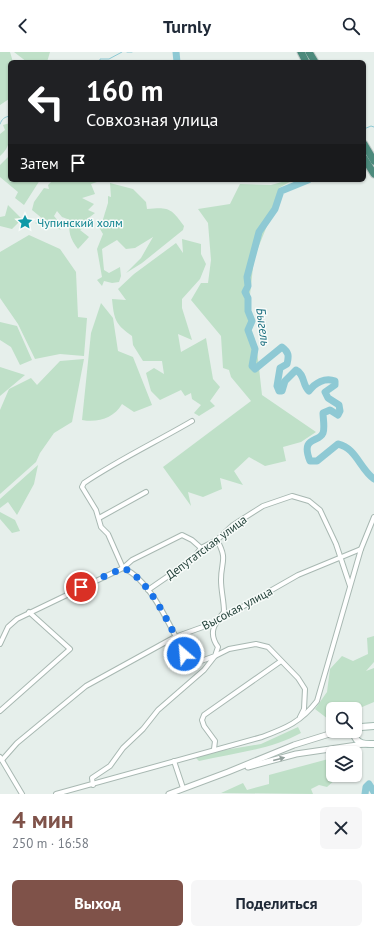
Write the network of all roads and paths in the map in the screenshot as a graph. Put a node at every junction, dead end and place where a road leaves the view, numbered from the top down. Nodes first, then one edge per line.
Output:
1 (366, 147) edge
2 (366, 161) edge
3 (374, 161) edge
4 (374, 174) edge
5 (192, 421) dead end
6 (146, 492) dead end
7 (374, 517) edge
8 (98, 518) junction
9 (217, 540) junction
10 (201, 548) junction
11 (361, 550) junction
12 (340, 558) junction
13 (123, 568) junction
14 (350, 586) junction
15 (148, 590) junction
16 (29, 612) junction
17 (214, 623) junction
18 (176, 637) junction
19 (0, 644) edge
20 (218, 647) junction
21 (229, 649) junction
22 (215, 656) junction
23 (281, 661) junction
24 (0, 711) edge
25 (298, 720) junction
26 (374, 726) edge
27 (362, 727) edge
28 (326, 735) edge
29 (356, 738) edge
30 (364, 744) junction
31 (374, 744) edge
32 (214, 749) junction
33 (1, 758) edge
34 (174, 761) junction
35 (228, 772) junction
36 (93, 785) junction
37 (184, 788) junction
38 (22, 794) edge
39 (56, 794) edge
40 (169, 794) edge

1 - 3 highway
2 - 4 highway
5 - 8 street
6 - 8 street
7 - 11 street
8 - 13 street
9 - 10 street, Депутатская улица
9 - 12 street, Депутатская улица
9 - 17 street
10 - 13 street
10 - 15 street, Депутатская улица
11 - 12 street, Высокая улица
11 - 14 street
12 - 14 street, Депутатская улица
12 - 17 street, Высокая улица
13 - 15 street
13 - 16 street
14 - 25 street
15 - 18 street
16 - 19 street
16 - 24 street
17 - 18 street, Высокая улица
17 - 20 street
18 - 22 street
18 - 33 street, Высокая улица
20 - 21 street
20 - 22 street
21 - 22 street
21 - 23 street
22 - 36 street
23 - 25 street
23 - 32 street
25 - 32 street
26 - 27 main road
28 - 35 street
29 - 30 main road
30 - 31 main road
35 -> 30 street
32 - 34 street
33 - 38 street
34 - 36 street
34 - 37 street
35 - 37 street
36 - 39 street
37 - 40 street

